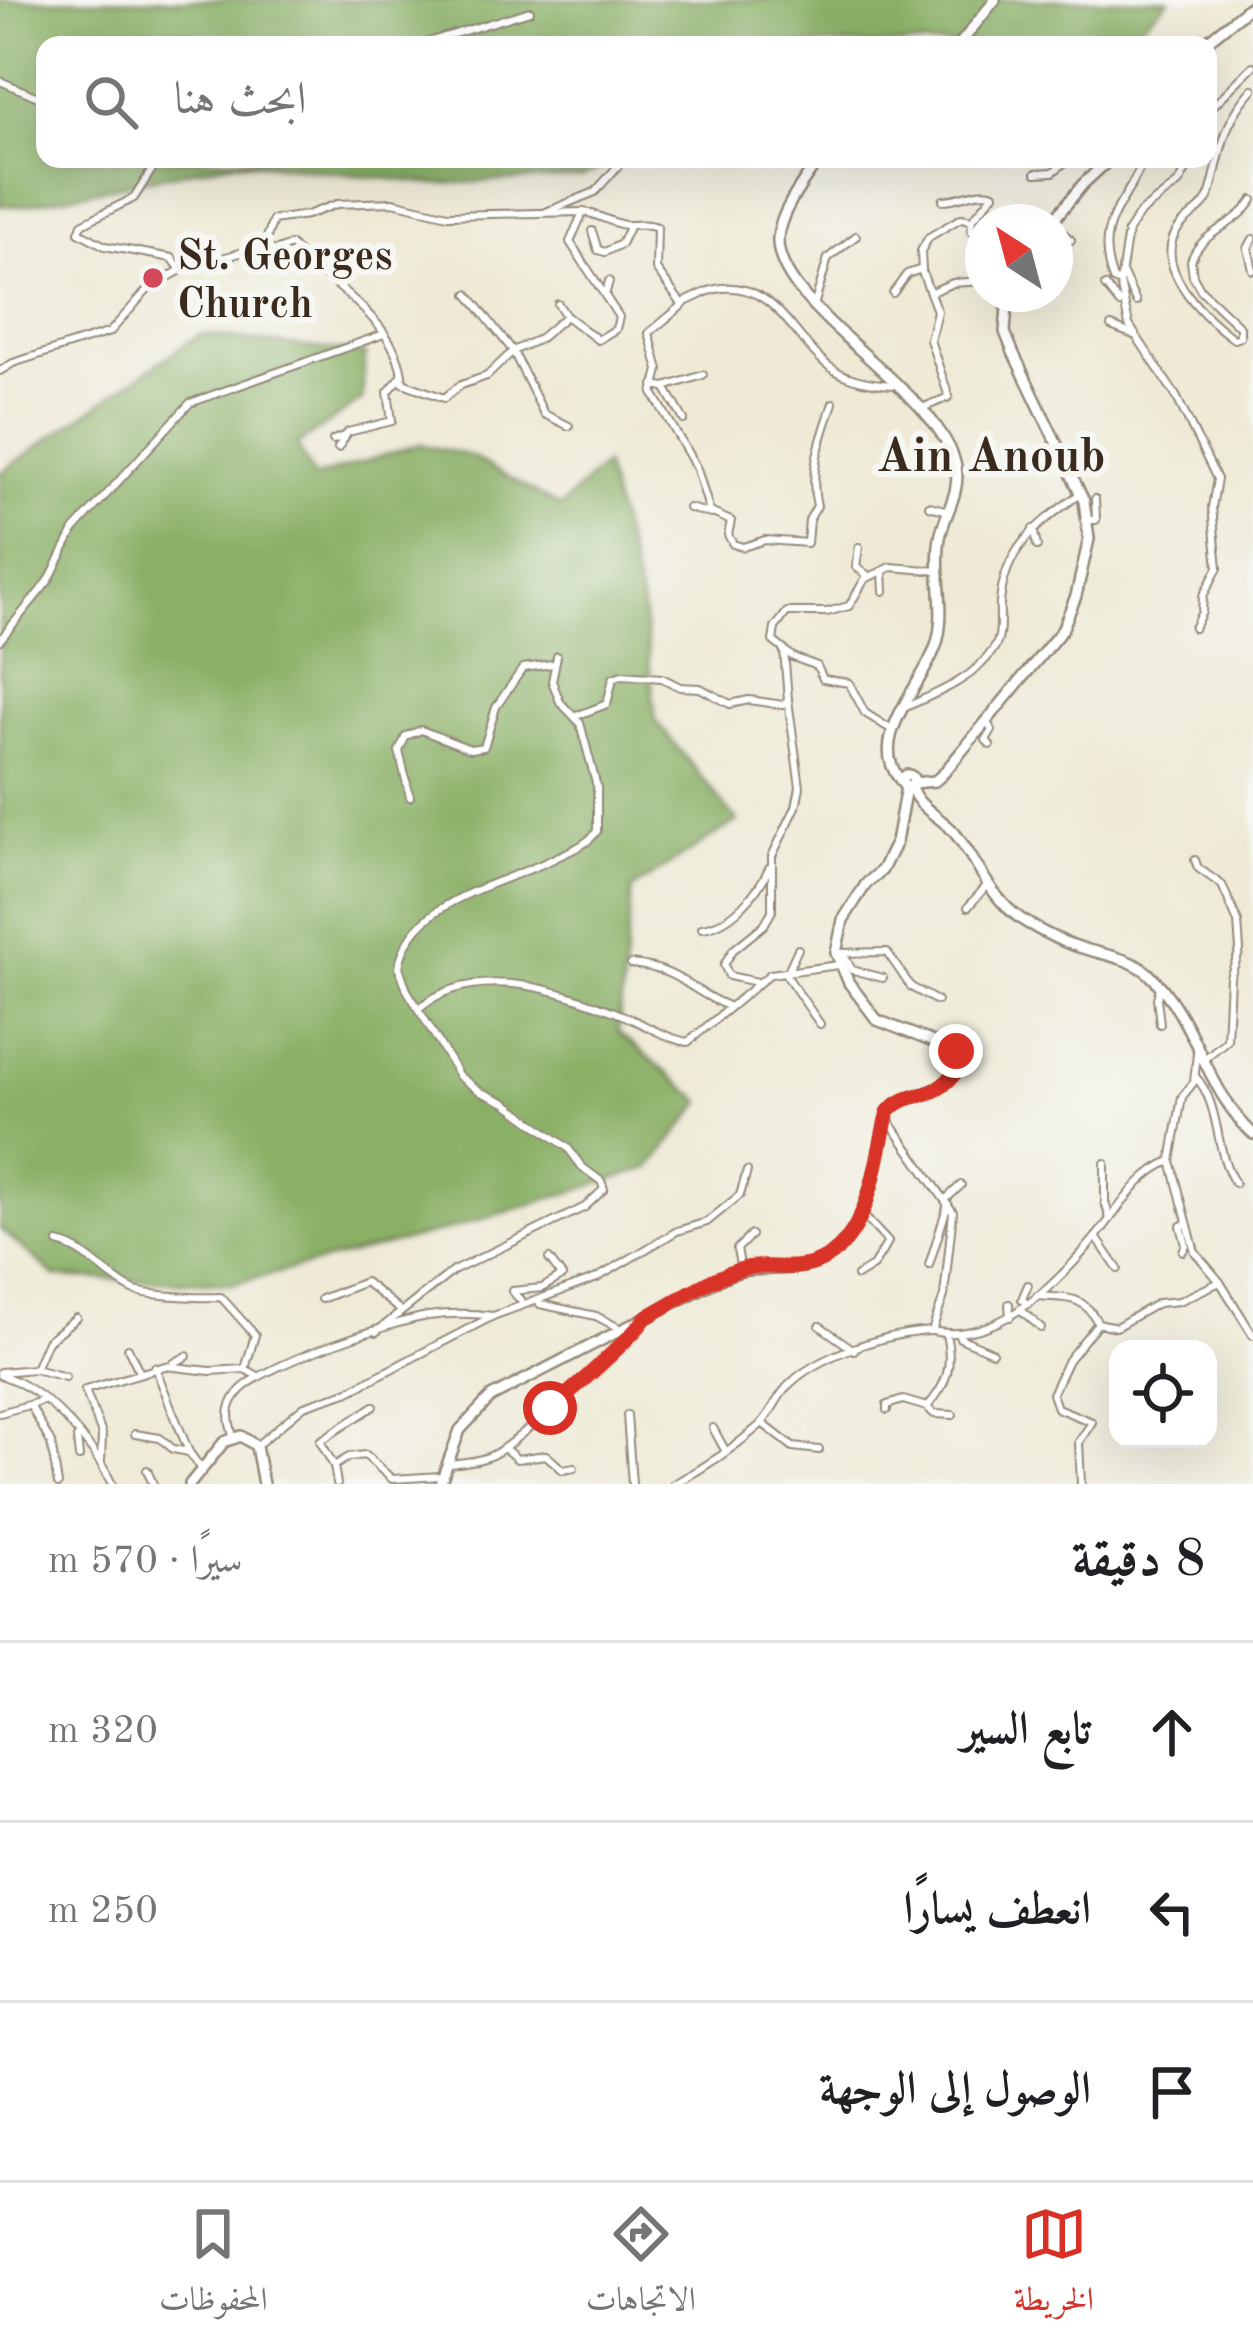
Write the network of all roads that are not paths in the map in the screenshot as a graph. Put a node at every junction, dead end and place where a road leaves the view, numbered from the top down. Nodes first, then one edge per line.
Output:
1 (995, 0) edge
2 (1253, 4) edge
3 (530, 11) dead end
4 (448, 36) edge
5 (966, 36) edge
6 (1214, 36) edge
7 (1253, 66) edge
8 (0, 81) edge
9 (1253, 88) edge
10 (36, 96) edge
11 (1217, 102) edge
12 (1217, 163) edge
13 (152, 168) edge
14 (616, 168) edge
15 (814, 168) edge
16 (1058, 168) edge
17 (1100, 168) edge
18 (1139, 168) edge
19 (1187, 168) edge
20 (1216, 168) edge
21 (1036, 173) dead end
22 (943, 200) dead end
23 (1253, 200) edge
24 (987, 204) edge
25 (1068, 204) edge
26 (583, 212) junction
27 (537, 214) junction
28 (965, 219) edge
29 (630, 225) junction
30 (592, 231) dead end
31 (856, 236) dead end
32 (1253, 239) edge
33 (264, 246) junction
34 (1251, 255) edge
35 (922, 269) junction
36 (181, 270) junction
37 (1253, 270) edge
38 (1121, 278) junction
39 (609, 280) dead end
40 (965, 282) edge
41 (1105, 286) dead end
42 (931, 292) junction
43 (893, 293) dead end
44 (468, 294) dead end
45 (605, 296) junction
46 (1136, 302) dead end
47 (684, 303) junction
48 (558, 304) dead end
49 (814, 306) junction
50 (1123, 306) junction
51 (1006, 312) edge
52 (566, 316) junction
53 (1111, 326) dead end
54 (384, 334) junction
55 (1138, 337) junction
56 (513, 351) junction
57 (0, 371) edge
58 (403, 374) junction
59 (703, 375) dead end
60 (654, 385) junction
61 (899, 385) junction
62 (665, 387) junction
63 (833, 403) dead end
64 (922, 408) junction
65 (684, 420) dead end
66 (569, 426) dead end
67 (344, 436) junction
68 (333, 440) dead end
69 (338, 448) dead end
70 (1081, 493) junction
71 (1095, 500) dead end
72 (929, 506) dead end
73 (689, 508) dead end
74 (949, 511) junction
75 (711, 514) junction
76 (1090, 520) junction
77 (1033, 529) junction
78 (1037, 546) dead end
79 (859, 548) dead end
80 (883, 571) junction
81 (939, 571) junction
82 (869, 576) junction
83 (884, 591) dead end
84 (1194, 628) dead end
85 (0, 640) edge
86 (784, 650) junction
87 (788, 700) junction
88 (906, 707) junction
89 (576, 716) junction
90 (987, 723) junction
91 (892, 730) junction
92 (990, 745) dead end
93 (909, 782) junction
94 (410, 797) dead end
95 (1195, 860) dead end
96 (771, 864) junction
97 (988, 884) junction
98 (968, 907) dead end
99 (702, 928) dead end
100 (798, 949) dead end
101 (839, 957) junction
102 (631, 964) dead end
103 (787, 971) junction
104 (883, 978) dead end
105 (757, 982) junction
106 (1160, 987) junction
107 (937, 1001) dead end
108 (728, 1006) junction
109 (419, 1008) junction
110 (820, 1024) dead end
111 (1160, 1024) dead end
112 (1199, 1056) junction
113 (1195, 1076) junction
114 (886, 1118) junction
115 (1253, 1134) edge
116 (1172, 1161) junction
117 (1105, 1162) dead end
118 (747, 1171) dead end
119 (1234, 1183) dead end
120 (962, 1184) dead end
121 (947, 1202) junction
122 (861, 1213) junction
123 (1110, 1220) junction
124 (1187, 1223) junction
125 (751, 1235) dead end
126 (1096, 1237) junction
127 (58, 1243) dead end
128 (1183, 1251) dead end
129 (550, 1259) dead end
130 (929, 1265) dead end
131 (1118, 1269) dead end
132 (741, 1270) junction
133 (856, 1276) dead end
134 (1220, 1282) junction
135 (1028, 1285) dead end
136 (1036, 1296) junction
137 (321, 1299) dead end
138 (524, 1303) junction
139 (536, 1303) junction
140 (1009, 1304) dead end
141 (1024, 1307) junction
142 (400, 1311) junction
143 (493, 1316) junction
144 (1010, 1316) junction
145 (76, 1318) dead end
146 (645, 1318) junction
147 (1098, 1323) junction
148 (820, 1326) dead end
149 (619, 1328) junction
150 (1041, 1328) dead end
151 (932, 1331) junction
152 (376, 1332) junction
153 (958, 1333) junction
154 (946, 1334) junction
155 (1253, 1335) edge
156 (128, 1348) dead end
157 (854, 1350) junction
158 (992, 1352) dead end
159 (187, 1356) dead end
160 (165, 1366) junction
161 (155, 1367) junction
162 (35, 1369) junction
163 (245, 1369) junction
164 (139, 1371) junction
165 (0, 1373) edge
166 (258, 1376) junction
167 (64, 1377) dead end
168 (44, 1401) junction
169 (29, 1405) junction
170 (374, 1406) dead end
171 (927, 1407) junction
172 (887, 1410) dead end
173 (0, 1413) edge
174 (627, 1415) dead end
175 (953, 1415) dead end
176 (762, 1424) junction
177 (713, 1428) dead end
178 (76, 1434) junction
179 (135, 1434) dead end
180 (233, 1436) junction
181 (256, 1446) junction
182 (504, 1448) junction
183 (725, 1450) junction
184 (819, 1450) dead end
185 (189, 1452) junction
186 (79, 1456) dead end
187 (101, 1461) junction
188 (446, 1464) junction
189 (334, 1466) junction
190 (574, 1468) dead end
191 (147, 1470) dead end
192 (202, 1470) junction
193 (441, 1480) edge
194 (58, 1484) edge
195 (112, 1484) edge
196 (153, 1484) edge
197 (191, 1484) edge
198 (263, 1484) edge
199 (337, 1484) edge
200 (632, 1484) edge
201 (674, 1484) edge
202 (1082, 1484) edge

1 - 5 main road
2 - 6 main road
3 - 4 street
7 - 11 street
8 - 10 street
9 - 12 street
13 - 36 street
14 - 27 street
15 - 49 main road
16 - 21 street
17 - 25 main road
18 - 38 street
19 - 38 street
20 - 23 street
22 - 24 street
26 - 27 street
26 - 29 street
26 - 45 street
27 - 33 street
28 - 35 street
29 - 30 street
29 - 47 street
31 - 49 street
32 - 34 street
33 - 36 street
33 - 54 street
34 - 37 street
35 - 42 street
35 - 43 street
36 - 57 street
38 - 46 street
38 - 50 street
39 - 45 street
40 - 42 street
41 - 50 street
42 - 64 street
44 - 56 street
45 - 52 street
47 - 60 street
47 - 61 street
48 - 52 street
49 - 61 main road
50 - 55 street
51 - 70 main road
52 - 56 street
53 - 55 street
54 - 58 street
54 - 85 street
55 - 84 street
56 - 58 street
56 - 66 street
58 - 67 street
59 - 62 street
60 - 62 street
60 - 75 street
61 - 64 main road
62 - 65 street
63 - 75 street
64 - 74 main road
67 - 68 street
67 - 69 street
70 - 76 main road
70 - 77 street
71 - 76 street
72 - 74 street
73 - 75 street
74 - 81 main road
76 - 90 main road
77 - 78 street
77 - 88 street
79 - 82 street
80 - 81 street
80 - 82 street
80 - 83 street
81 - 88 main road
82 - 86 street
86 - 87 street
86 - 91 street
87 - 89 street
87 - 96 street
88 - 91 main road
89 - 94 street
89 - 109 street
90 - 92 street
90 - 93 main road
91 - 93 main road
93 - 97 main road
93 - 101 main road
95 - 112 street
96 - 99 street
96 - 105 street
97 - 98 street
97 - 106 main road
100 - 103 street
101 - 103 street
101 - 104 street
101 - 107 street
101 - 114 main road
102 - 108 street
103 - 105 street
103 - 110 street
105 - 108 street
106 - 111 street
106 - 112 main road
108 - 109 street
109 - 142 street
112 - 113 street
112 - 115 main road
113 - 116 street
113 - 119 street
114 - 121 street
114 - 122 main road
116 - 123 street
116 - 124 street
117 - 123 street
118 - 139 street
120 - 121 street
121 - 130 street
121 - 151 street
122 - 132 main road
122 - 133 street
123 - 126 street
124 - 128 street
124 - 134 street
125 - 132 street
126 - 131 street
126 - 136 street
127 - 163 street
129 - 138 street
132 - 146 main road
134 - 147 street
134 - 155 street
135 - 141 street
136 - 141 street
136 - 147 street
137 - 142 street
138 - 139 street
138 - 143 street
139 - 149 street
140 - 144 street
141 - 144 street
141 - 150 street
142 - 152 street
143 - 152 street
143 - 181 street
144 - 153 street
145 - 162 street
146 - 149 main road
146 - 182 street
147 - 202 street
148 - 157 street
149 - 188 main road
151 - 154 street
151 - 157 street
152 - 166 street
153 - 154 street
153 - 158 street
154 - 171 street
156 - 164 street
157 - 176 street
159 - 160 street
160 - 161 street
160 - 163 street
161 - 164 street
161 - 185 street
162 - 165 street
162 - 167 street
163 - 166 street
164 - 187 street
165 - 168 street
166 - 180 street
168 - 169 street
168 - 178 street
169 - 173 street
169 - 194 street
170 - 189 street
171 - 172 street
171 - 175 street
174 - 200 street
176 - 183 street
176 - 184 street
177 - 183 street
178 - 186 street
178 - 187 street
179 - 185 street
180 - 181 main road
180 - 192 main road
181 - 198 main road
182 - 188 street
182 - 190 street
183 - 201 street
185 - 192 street
187 - 195 street
188 - 193 main road
189 - 193 street
189 - 199 street
191 - 196 street
192 - 197 main road

